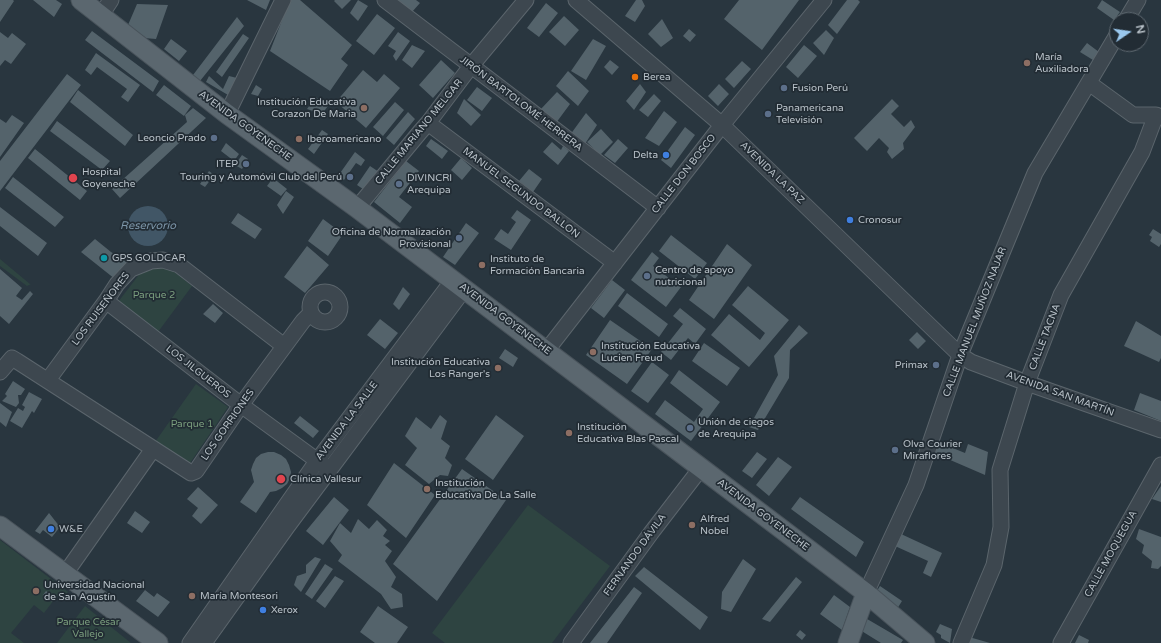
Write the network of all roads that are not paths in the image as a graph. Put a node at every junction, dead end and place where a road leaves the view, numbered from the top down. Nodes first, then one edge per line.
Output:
1 (82, 0) edge
2 (283, 0) edge
3 (385, 0) edge
4 (526, 0) edge
5 (576, 0) edge
6 (824, 0) edge
7 (1138, 0) edge
8 (106, 7) edge
9 (1131, 12) edge
10 (1109, 49) edge
11 (471, 66) junction
12 (1089, 83) junction
13 (227, 114) junction
14 (1158, 116) edge
15 (428, 123) junction
16 (722, 125) junction
17 (357, 208) junction
18 (658, 208) junction
19 (615, 263) junction
20 (459, 284) junction
21 (106, 301) junction
22 (311, 313) dead end
23 (284, 346) junction
24 (547, 350) junction
25 (960, 355) junction
26 (0, 372) edge
27 (48, 380) junction
28 (1027, 383) junction
29 (241, 405) junction
30 (1161, 430) edge
31 (153, 448) junction
32 (318, 461) junction
33 (1161, 465) edge
34 (701, 468) junction
35 (330, 470) junction
36 (0, 526) edge
37 (64, 574) junction
38 (866, 593) junction
39 (228, 599) junction
40 (158, 643) edge
41 (190, 643) edge
42 (204, 643) edge
43 (571, 643) edge
44 (848, 643) edge
45 (925, 643) edge
46 (961, 643) edge
47 (1062, 643) edge

1 - 8 main road, AVENIDA GOYENECHE
2 - 13 street
3 - 11 street, JIRÓN BARTOLOMÉ HERRERA
4 - 11 street, CALLE MARIANO MELGAR
5 - 16 street, AVENIDA LA PAZ
6 - 16 street, CALLE DON BOSCO
7 - 9 street
8 - 13 main road, AVENIDA GOYENECHE
10 - 12 street, CALLE MANUEL MUÑOZ NAJAR
11 - 15 street, CALLE MARIANO MELGAR
11 - 18 street, JIRÓN BARTOLOMÉ HERRERA
12 - 14 street
12 - 25 street, CALLE MANUEL MUÑOZ NAJAR
13 - 17 main road, AVENIDA GOYENECHE
14 - 28 street, CALLE TACNA
15 - 17 street, CALLE MARIANO MELGAR
15 - 19 street, MANUEL SEGUNDO BALLON
16 - 18 street, CALLE DON BOSCO
16 - 25 street, AVENIDA LA PAZ
17 - 20 main road, AVENIDA GOYENECHE
18 - 19 street, CALLE DON BOSCO
19 - 24 street, CALLE DON BOSCO
20 - 24 main road, AVENIDA GOYENECHE
20 - 32 street, AVENIDA LA SALLE
20 - 35 street, AVENIDA LA SALLE
21 - 23 street, LOS RUISEÑORES
21 - 27 street, LOS RUISEÑORES
21 - 29 street, LOS JILGUEROS
22 - 23 street, LOS GORRIONES
23 - 29 street, LOS GORRIONES
24 - 34 main road, AVENIDA GOYENECHE
25 - 28 street, AVENIDA SAN MARTÍN
25 - 38 street, CALLE MANUEL MUÑOZ NAJAR
26 - 27 street
27 - 31 street
28 - 30 street, AVENIDA SAN MARTÍN
28 - 46 street, CALLE TACNA
29 - 31 street, LOS GORRIONES
29 - 32 street, LOS JILGUEROS
31 - 37 street
32 - 35 street, LOS JILGUEROS
32 - 39 street, AVENIDA LA SALLE
33 - 47 street, CALLE MOQUEGUA
34 - 38 main road, AVENIDA GOYENECHE
34 - 43 street, FERNANDO DÁVILA
35 - 39 street, AVENIDA LA SALLE
36 - 37 main road
37 - 40 main road
38 - 44 main road, CALLE MANUEL MUÑOZ NAJAR
38 - 45 main road, AVENIDA GOYENECHE
39 - 41 street, AVENIDA LA SALLE
39 - 42 street, AVENIDA LA SALLE

